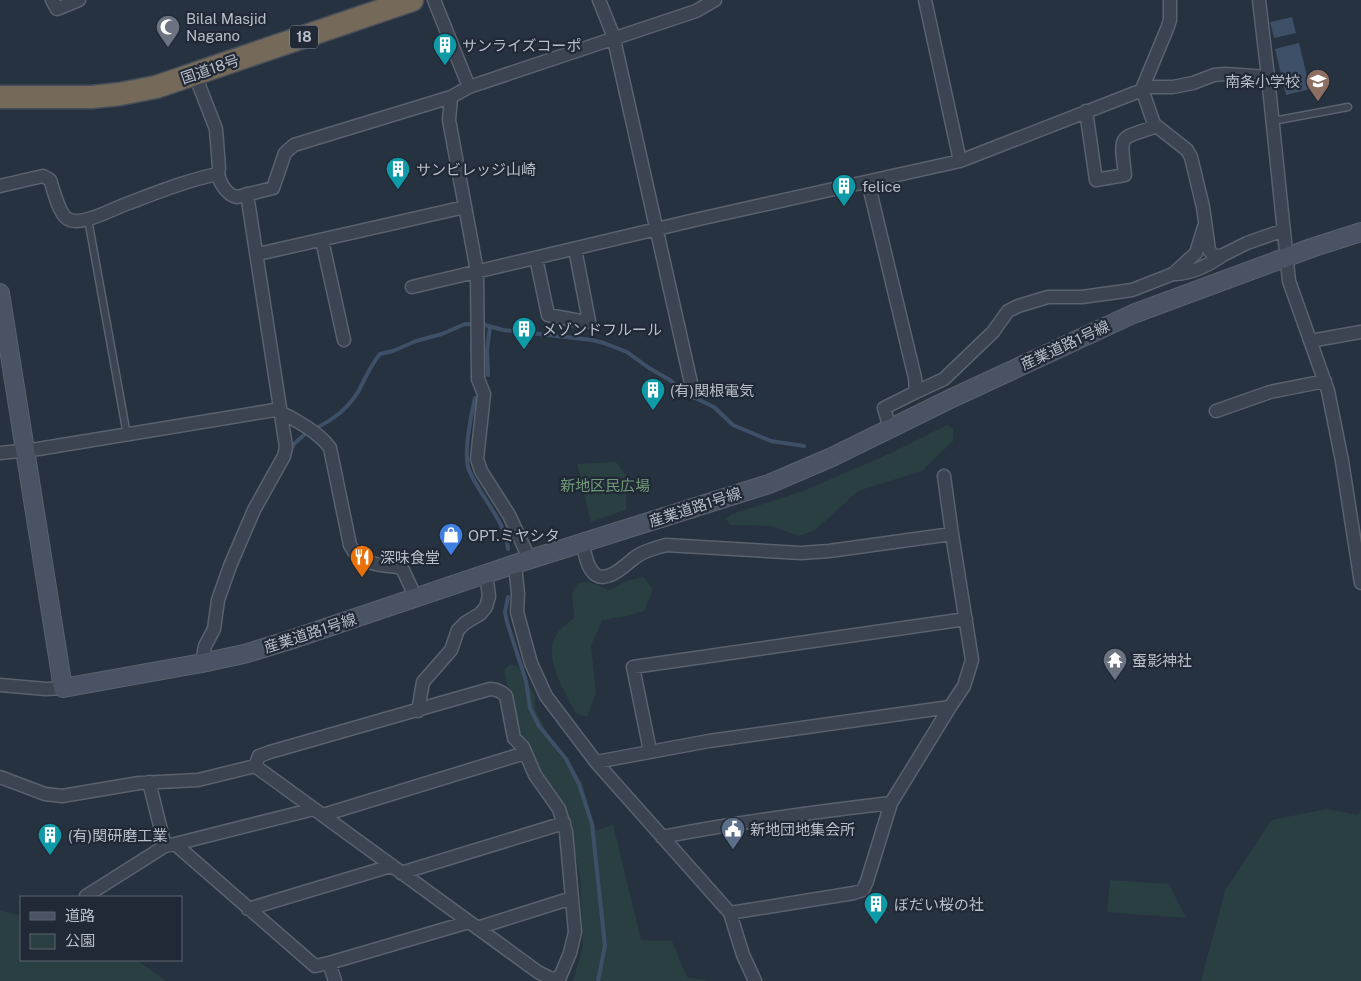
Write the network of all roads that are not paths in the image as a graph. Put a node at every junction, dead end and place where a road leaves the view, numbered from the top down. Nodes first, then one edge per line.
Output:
1 (52, 0) edge
2 (79, 0) edge
3 (412, 0) edge
4 (434, 0) edge
5 (599, 0) edge
6 (716, 0) edge
7 (925, 0) edge
8 (1170, 0) edge
9 (1258, 0) edge
10 (613, 39) junction
11 (195, 74) junction
12 (1268, 77) junction
13 (469, 88) junction
14 (1142, 90) junction
15 (0, 97) edge
16 (451, 97) junction
17 (1348, 108) dead end
18 (1086, 111) junction
19 (1273, 121) junction
20 (1157, 126) junction
21 (960, 161) junction
22 (218, 174) junction
23 (868, 182) junction
24 (0, 186) edge
25 (248, 194) junction
26 (465, 207) junction
27 (88, 219) junction
28 (1205, 225) junction
29 (656, 230) junction
30 (1284, 230) junction
31 (1361, 232) edge
32 (322, 240) junction
33 (575, 249) junction
34 (258, 254) junction
35 (1223, 255) junction
36 (536, 258) junction
37 (1286, 258) junction
38 (477, 271) junction
39 (1173, 274) junction
40 (412, 287) dead end
41 (0, 293) edge
42 (1361, 332) edge
43 (344, 340) dead end
44 (1310, 341) junction
45 (1325, 381) junction
46 (693, 392) dead end
47 (916, 392) junction
48 (1216, 411) dead end
49 (281, 413) junction
50 (890, 428) junction
51 (127, 435) junction
52 (26, 450) junction
53 (0, 453) edge
54 (944, 476) dead end
55 (952, 534) junction
56 (582, 543) junction
57 (1359, 561) edge
58 (523, 562) junction
59 (486, 574) junction
60 (1361, 583) edge
61 (416, 598) junction
62 (966, 619) junction
63 (202, 663) junction
64 (0, 685) edge
65 (63, 688) junction
66 (950, 707) junction
67 (418, 711) junction
68 (650, 751) junction
69 (525, 754) junction
70 (596, 762) junction
71 (255, 766) junction
72 (0, 777) edge
73 (148, 782) junction
74 (891, 803) junction
75 (319, 812) junction
76 (564, 823) junction
77 (662, 837) junction
78 (170, 845) junction
79 (396, 869) junction
80 (86, 896) dead end
81 (572, 898) junction
82 (248, 909) junction
83 (730, 913) junction
84 (473, 925) junction
85 (329, 964) junction
86 (534, 977) edge
87 (335, 981) edge
88 (755, 981) edge

1 - 2 street
3 - 11 highway, 国道18号 / 18
4 - 13 street
5 - 10 street
6 - 10 street
7 - 21 street
8 - 14 street
9 - 12 street
10 - 13 street
10 - 29 street
11 - 15 highway, 国道18号 / 18
11 - 22 street
12 - 14 street
12 - 19 street
13 - 16 street
14 - 18 street
14 - 20 street
16 - 25 street
16 - 26 street
17 - 19 lane
18 - 20 street
18 - 21 street
19 - 30 street
20 - 28 street
21 - 23 street
22 - 25 street
22 - 27 street
23 - 29 street
23 - 47 street
24 - 27 street
25 - 34 street
26 - 32 street
26 - 38 street
27 - 51 lane
28 - 35 street
28 - 39 street
29 - 33 street
29 - 46 street
30 - 35 street
30 - 37 street
31 - 37 street, 産業道路1号線
32 - 34 street
32 - 43 street
33 - 36 street
33 - 36 street
34 - 49 street
35 - 39 street
36 - 38 street
37 - 44 street
37 - 50 street, 産業道路1号線
38 - 40 street
38 - 58 street
39 - 47 street
41 - 52 street
42 - 44 street
44 - 45 street
45 - 48 street
45 - 57 street
47 - 50 street
49 - 51 street
49 - 61 street
49 - 63 street
50 - 56 street, 産業道路1号線
51 - 52 street
52 - 53 street
52 - 65 street
54 - 55 street
55 - 56 street
55 - 62 street
56 - 58 street, 産業道路1号線
57 - 60 street
58 - 59 street, 産業道路1号線
58 - 70 street
59 - 61 street, 産業道路1号線
59 - 67 street
61 - 63 street, 産業道路1号線
62 - 66 street
62 - 68 street
63 - 65 street, 産業道路1号線
64 - 65 street, 産業道路1号線
66 - 68 street
66 - 74 street
67 - 69 street
67 - 71 street
68 - 70 street
69 - 75 street
69 - 76 street
70 - 77 street
71 - 73 street
71 - 75 street
72 - 73 street
73 - 78 street
74 - 77 street
74 - 83 street
75 - 78 street
75 - 79 street
76 - 79 street
76 - 81 street
77 - 83 street
78 - 80 street
78 - 82 street
79 - 82 street
79 - 84 street
81 - 84 street
81 - 86 street
82 - 85 street
83 - 88 street
84 - 85 street
84 - 86 street
85 - 87 street

